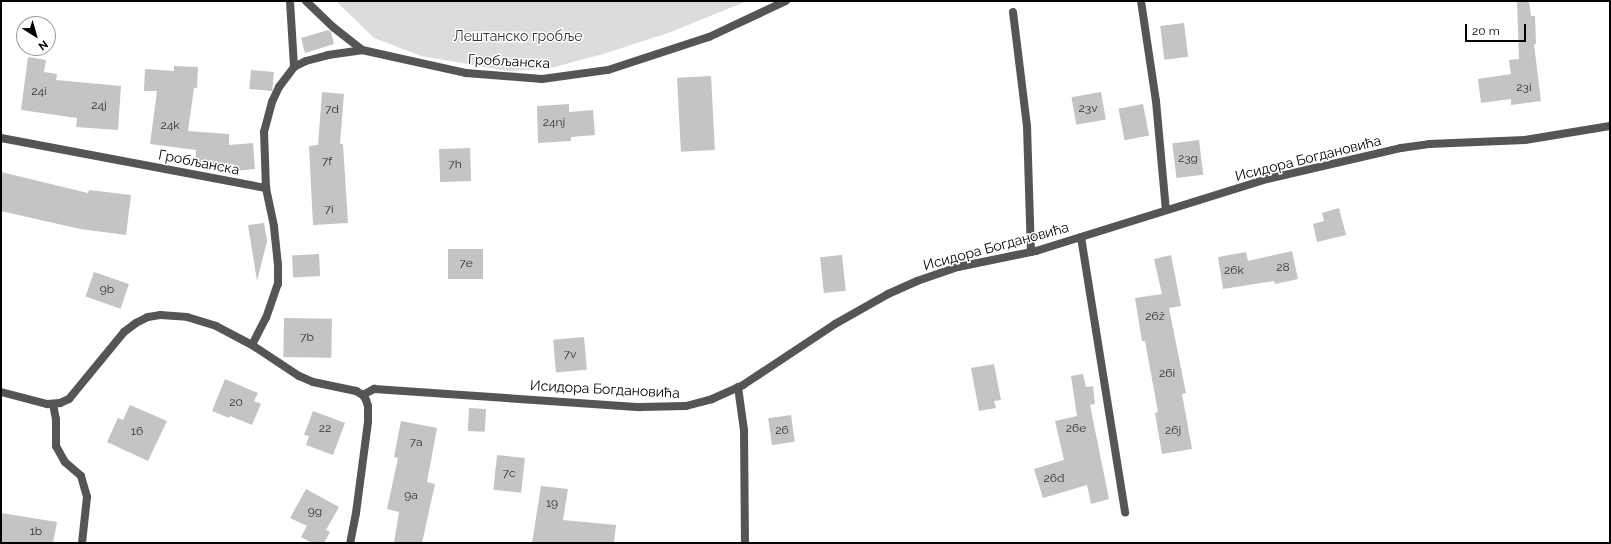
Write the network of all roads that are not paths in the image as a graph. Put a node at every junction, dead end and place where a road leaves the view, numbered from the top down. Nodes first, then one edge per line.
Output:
1 (290, 1) edge
2 (306, 1) edge
3 (786, 1) edge
4 (1141, 1) edge
5 (1013, 12) dead end
6 (362, 50) junction
7 (294, 67) junction
8 (1610, 126) edge
9 (1, 138) edge
10 (266, 188) junction
11 (1166, 210) junction
12 (1081, 237) junction
13 (1031, 252) junction
14 (252, 345) junction
15 (738, 387) junction
16 (1, 392) edge
17 (363, 395) junction
18 (53, 404) junction
19 (1124, 513) dead end
20 (82, 543) edge
21 (350, 543) edge
22 (745, 543) edge

1 - 7 street
2 - 6 street
3 - 6 street, Гробљанска
4 - 11 street
5 - 13 street
6 - 7 street, Гробљанска
7 - 10 street
8 - 11 street, Исидора Богдановића
9 - 10 street, Гробљанска
10 - 14 street
11 - 12 street, Исидора Богдановића
12 - 13 street, Исидора Богдановића
12 - 19 street
13 - 15 street, Исидора Богдановића
14 - 17 street
14 - 18 street
15 - 17 street, Исидора Богдановића
15 - 22 street
16 - 18 street
17 - 21 street
18 - 20 street

